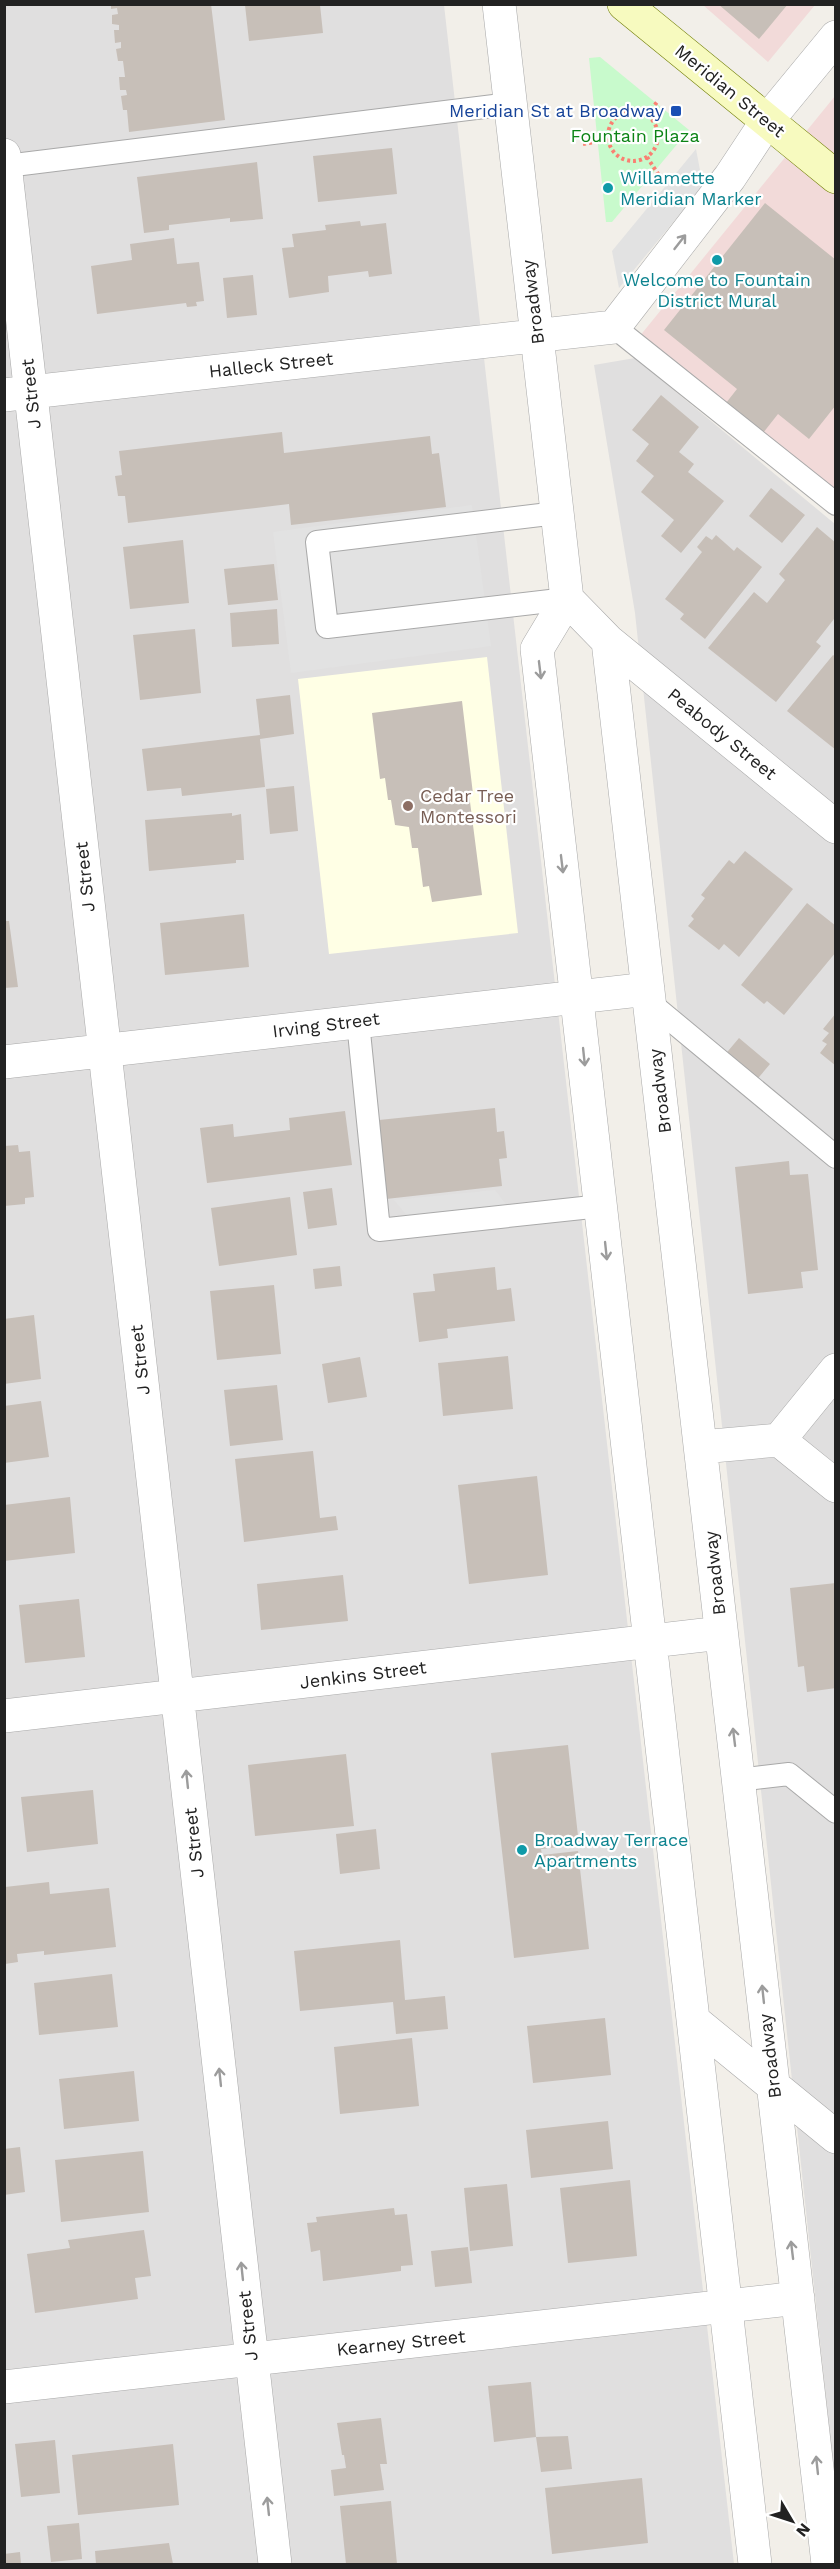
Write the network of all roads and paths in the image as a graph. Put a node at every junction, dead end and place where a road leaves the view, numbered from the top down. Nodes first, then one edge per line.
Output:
1 (499, 4) edge
2 (624, 4) edge
3 (836, 37) edge
4 (658, 101) dead end
5 (510, 104) junction
6 (647, 114) junction
7 (767, 121) junction
8 (608, 140) junction
9 (583, 144) dead end
10 (647, 157) junction
11 (5, 160) edge
12 (836, 177) edge
13 (662, 180) dead end
14 (614, 327) junction
15 (537, 335) junction
16 (18, 394) edge
17 (836, 504) edge
18 (557, 513) junction
19 (567, 599) junction
20 (608, 641) junction
21 (836, 827) edge
22 (649, 996) junction
23 (577, 997) junction
24 (358, 1022) junction
25 (105, 1051) junction
26 (4, 1062) edge
27 (836, 1157) edge
28 (601, 1206) junction
29 (836, 1370) edge
30 (779, 1440) junction
31 (700, 1447) junction
32 (836, 1486) edge
33 (722, 1634) junction
34 (650, 1642) junction
35 (177, 1696) junction
36 (4, 1716) edge
37 (738, 1780) junction
38 (836, 1812) edge
39 (694, 2021) junction
40 (773, 2087) junction
41 (836, 2137) edge
42 (798, 2298) junction
43 (726, 2306) junction
44 (252, 2360) junction
45 (4, 2387) edge
46 (275, 2565) edge
47 (755, 2565) edge
48 (828, 2565) edge

1 - 5 street, Broadway
2 - 7 street, Meridian Street
3 - 7 street
4 - 6 path
5 - 11 lane
5 - 15 street, Broadway
6 - 8 path
6 - 10 path
7 - 12 street, Meridian Street
14 -> 7 street
8 - 9 path
8 - 10 path
10 - 13 path
11 - 16 street, J Street
14 - 15 street, Halleck Street
14 - 17 lane
15 - 16 street, Halleck Street
15 - 18 street, Broadway
16 - 25 street, J Street
18 - 19 street, Broadway
18 - 19 lane
19 - 20 street
19 -> 23 street
20 - 21 street, Peabody Street
20 - 22 street, Broadway
22 - 23 street, Irving Street
22 - 27 lane
22 - 31 street, Broadway
23 - 24 street, Irving Street
23 -> 28 street
24 - 25 street, Irving Street
24 - 28 lane
25 - 26 street, Irving Street
25 - 35 street, J Street
28 -> 34 street
29 - 30 street
30 - 31 street
30 - 32 street
31 - 33 street, Broadway
33 - 34 street, Jenkins Street
37 -> 33 street, Broadway
34 - 35 street, Jenkins Street
34 - 39 street
35 - 36 street, Jenkins Street
44 -> 35 street, J Street
37 - 38 lane
40 -> 37 street, Broadway
39 - 40 street
39 - 43 street
40 - 41 street
42 -> 40 street, Broadway
42 - 43 street, Kearney Street
48 -> 42 street, Broadway
43 - 44 street, Kearney Street
43 - 47 street
44 - 45 street, Kearney Street
46 -> 44 street, J Street

